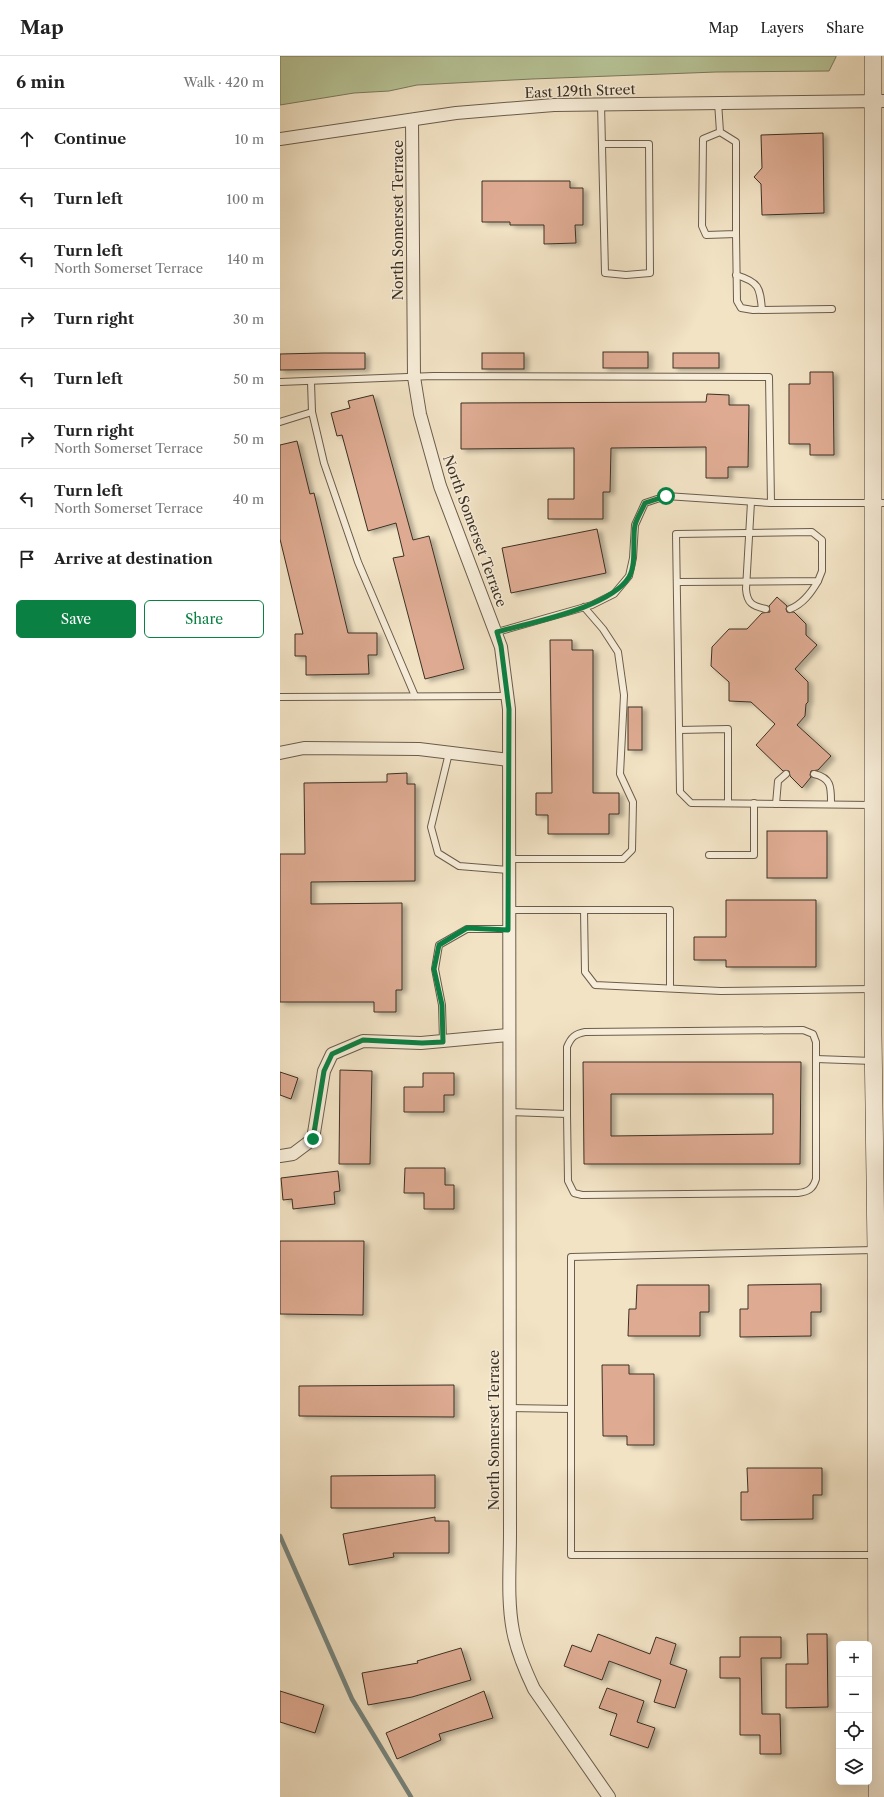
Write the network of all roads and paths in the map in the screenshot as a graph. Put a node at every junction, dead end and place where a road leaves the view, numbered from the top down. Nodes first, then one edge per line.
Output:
1 (873, 56) edge
2 (879, 101) edge
3 (718, 102) junction
4 (601, 104) junction
5 (412, 120) junction
6 (720, 132) junction
7 (280, 139) edge
8 (602, 144) junction
9 (736, 234) junction
10 (736, 275) junction
11 (832, 309) dead end
12 (762, 310) junction
13 (414, 377) junction
14 (280, 382) edge
15 (311, 382) junction
16 (312, 412) junction
17 (280, 422) edge
18 (752, 502) junction
19 (770, 503) junction
20 (879, 503) edge
21 (750, 533) junction
22 (818, 581) junction
23 (677, 582) junction
24 (746, 582) junction
25 (584, 607) junction
26 (766, 609) dead end
27 (790, 609) dead end
28 (879, 613) edge
29 (497, 632) junction
30 (416, 696) junction
31 (508, 696) junction
32 (280, 697) edge
33 (679, 730) junction
34 (280, 753) edge
35 (449, 753) junction
36 (509, 760) junction
37 (786, 774) dead end
38 (814, 774) dead end
39 (728, 803) junction
40 (754, 804) junction
41 (776, 804) junction
42 (832, 804) junction
43 (873, 805) junction
44 (709, 855) dead end
45 (508, 865) junction
46 (508, 910) junction
47 (584, 910) junction
48 (508, 930) junction
49 (670, 988) junction
50 (873, 989) junction
51 (508, 1035) junction
52 (443, 1042) junction
53 (877, 1057) edge
54 (816, 1059) junction
55 (509, 1112) junction
56 (567, 1114) junction
57 (280, 1156) edge
58 (876, 1250) junction
59 (509, 1408) junction
60 (570, 1409) junction
61 (877, 1555) junction
62 (880, 1629) edge
63 (609, 1797) edge
64 (878, 1797) edge

1 - 2 main road
2 - 3 street, East 129th Street
2 - 20 main road
3 - 4 street, East 129th Street
3 - 6 lane
4 - 5 street, East 129th Street
4 - 8 lane
5 - 7 street, East 129th Street
5 - 13 street, North Somerset Terrace
6 - 9 lane
6 - 9 lane
8 - 8 lane
9 - 10 lane
10 - 12 lane
10 - 12 lane
11 - 12 lane
13 - 15 lane
13 - 19 lane
13 - 29 street, North Somerset Terrace
14 - 15 lane
15 - 16 lane
16 - 17 lane
16 - 30 lane
18 - 19 lane
18 - 21 lane
18 - 25 lane
19 - 20 lane
20 - 28 main road
21 - 22 lane
21 - 23 lane
21 - 24 lane
22 - 24 lane
22 - 27 lane
23 - 24 lane
23 - 33 lane
24 - 26 lane
25 - 29 lane
25 - 45 lane
28 - 43 main road
29 - 31 street, North Somerset Terrace
30 - 31 lane
30 - 32 lane
31 - 36 street, North Somerset Terrace
33 - 39 lane
33 - 39 lane
34 - 35 street
35 - 36 street
35 - 45 lane
36 - 45 street, North Somerset Terrace
37 - 41 lane
38 - 42 lane
39 - 40 lane
40 - 41 lane
40 - 44 lane
41 - 42 lane
42 - 43 lane
43 - 50 main road
45 - 46 street, North Somerset Terrace
46 - 47 lane
46 - 48 street, North Somerset Terrace
47 - 49 lane
47 - 49 lane
48 - 51 street, North Somerset Terrace
48 - 52 lane
49 - 50 lane
50 - 53 main road
51 - 52 street
51 - 55 street, North Somerset Terrace
52 - 57 street
53 - 54 lane
53 - 58 main road
54 - 56 lane
54 - 56 lane
55 - 56 lane
55 - 59 street, North Somerset Terrace
58 - 60 lane
58 - 61 main road
59 - 60 lane
59 - 63 street, North Somerset Terrace
60 - 61 lane
61 - 62 main road
62 - 64 main road

